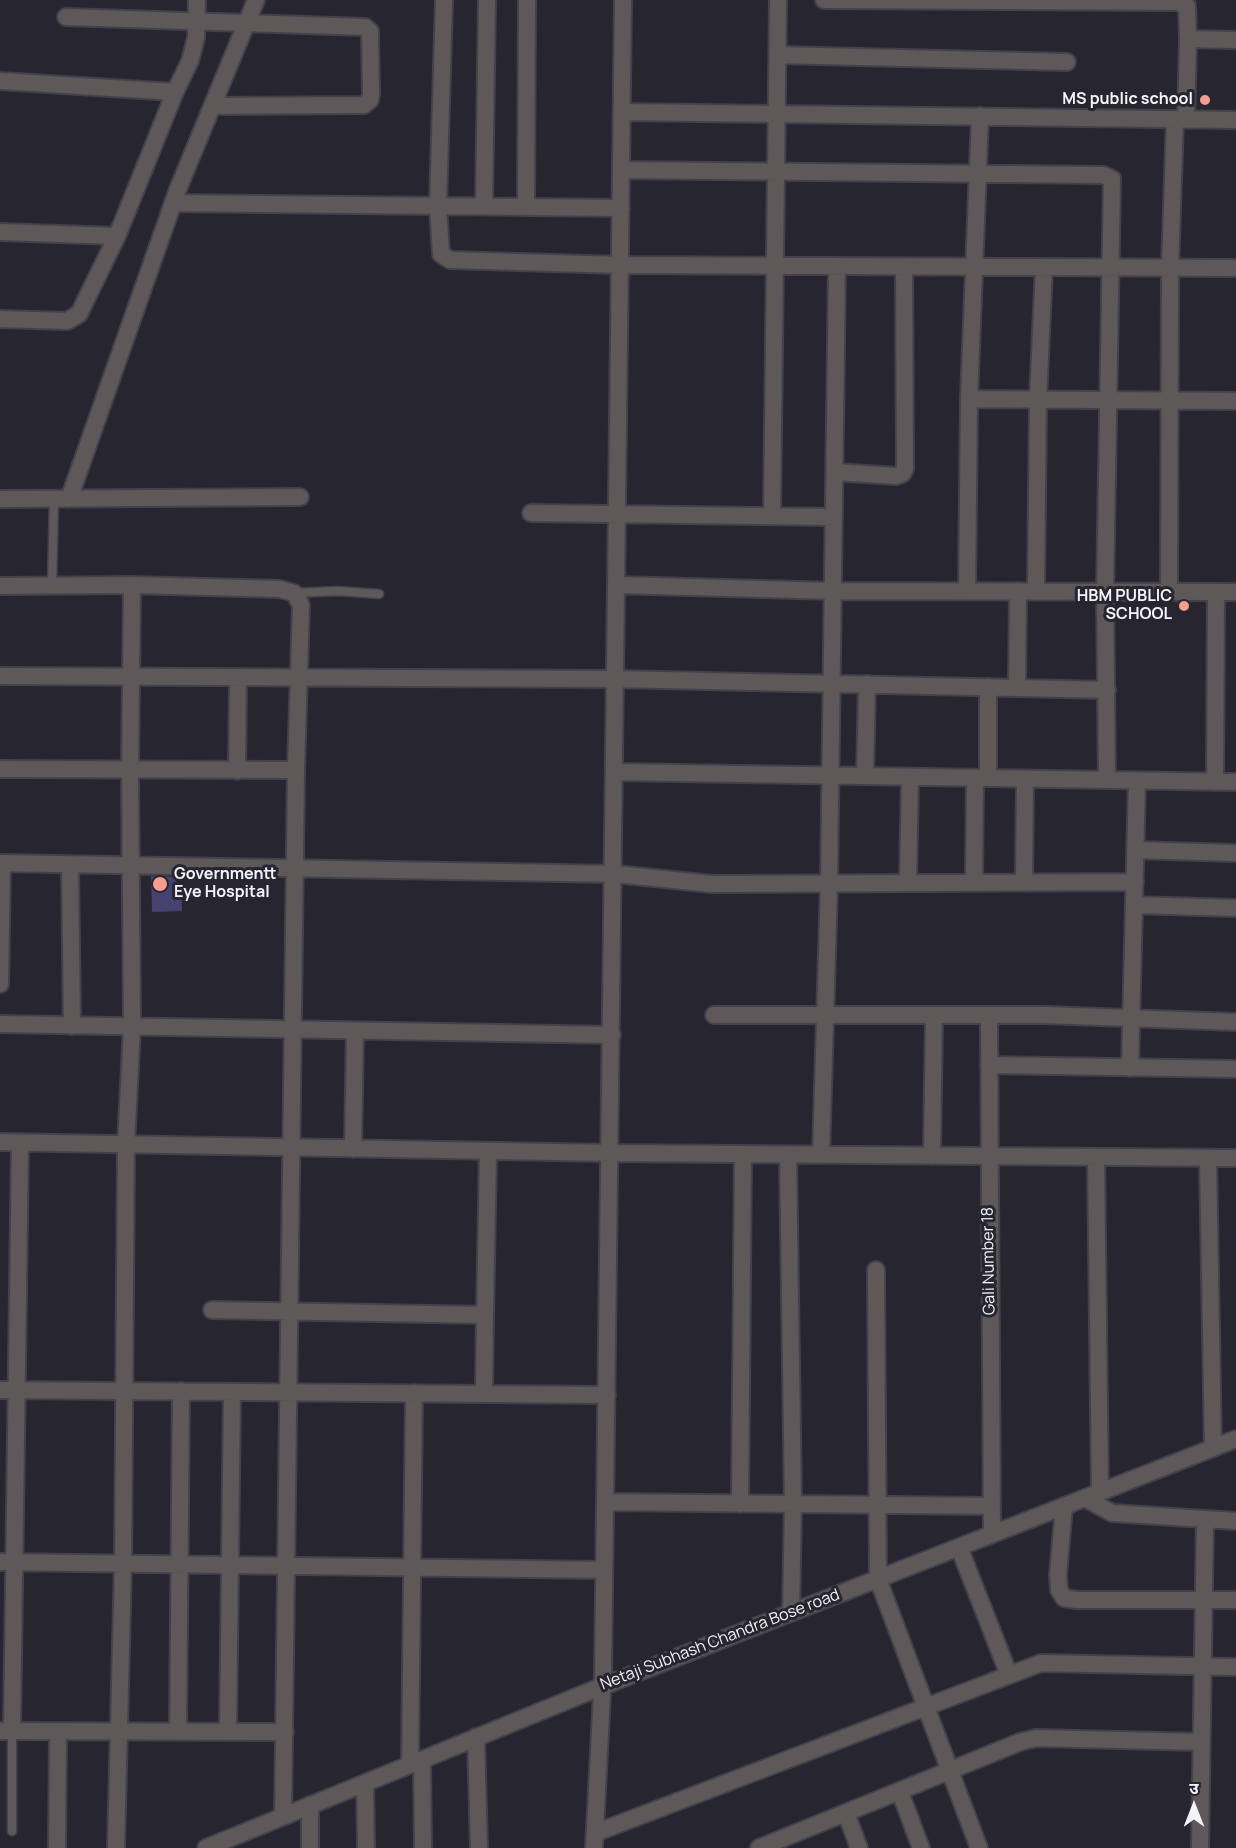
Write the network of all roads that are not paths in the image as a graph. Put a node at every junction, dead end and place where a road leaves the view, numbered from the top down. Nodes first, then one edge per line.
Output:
1 (197, 0) edge
2 (256, 0) edge
3 (444, 0) edge
4 (487, 0) edge
5 (527, 0) edge
6 (623, 0) edge
7 (778, 0) edge
8 (824, 0) edge
9 (1101, 0) edge
10 (66, 17) dead end
11 (197, 20) junction
12 (248, 24) junction
13 (1188, 39) junction
14 (1236, 40) edge
15 (778, 55) junction
16 (1067, 62) dead end
17 (0, 81) edge
18 (175, 92) junction
19 (212, 106) junction
20 (622, 112) junction
21 (777, 114) junction
22 (980, 116) junction
23 (1181, 119) junction
24 (1236, 120) edge
25 (621, 170) junction
26 (777, 171) junction
27 (978, 174) junction
28 (173, 203) junction
29 (438, 206) junction
30 (484, 206) junction
31 (526, 207) junction
32 (621, 208) junction
33 (0, 232) edge
34 (117, 236) junction
35 (620, 265) junction
36 (776, 266) junction
37 (837, 266) junction
38 (904, 267) junction
39 (974, 267) junction
40 (1044, 267) junction
41 (1110, 268) junction
42 (1170, 268) junction
43 (1236, 268) edge
44 (0, 319) edge
45 (969, 399) junction
46 (1038, 399) junction
47 (1108, 399) junction
48 (1170, 400) junction
49 (1236, 401) edge
50 (835, 472) junction
51 (300, 497) dead end
52 (0, 499) edge
53 (61, 499) junction
54 (531, 513) dead end
55 (618, 514) junction
56 (772, 516) junction
57 (834, 517) junction
58 (132, 585) junction
59 (617, 585) junction
60 (0, 586) edge
61 (52, 586) junction
62 (834, 591) junction
63 (967, 591) junction
64 (1018, 591) junction
65 (1036, 591) junction
66 (1105, 591) junction
67 (1169, 592) junction
68 (1216, 592) junction
69 (1236, 592) edge
70 (294, 593) junction
71 (379, 594) dead end
72 (0, 676) edge
73 (130, 677) junction
74 (238, 677) junction
75 (300, 678) junction
76 (616, 679) junction
77 (832, 684) junction
78 (867, 684) junction
79 (988, 687) junction
80 (1017, 688) junction
81 (1107, 690) junction
82 (0, 769) edge
83 (296, 770) junction
84 (237, 771) junction
85 (130, 772) junction
86 (616, 772) junction
87 (829, 776) junction
88 (865, 777) junction
89 (910, 777) junction
90 (981, 778) junction
91 (1025, 779) junction
92 (1107, 780) junction
93 (1137, 781) junction
94 (1215, 782) junction
95 (1236, 782) edge
96 (1136, 850) junction
97 (1236, 853) edge
98 (1, 863) edge
99 (130, 864) junction
100 (70, 865) junction
101 (297, 869) junction
102 (615, 873) junction
103 (974, 881) junction
104 (908, 882) junction
105 (1024, 882) junction
106 (1135, 882) junction
107 (829, 884) junction
108 (1134, 905) junction
109 (1236, 908) edge
110 (0, 984) edge
111 (714, 1016) dead end
112 (823, 1016) junction
113 (934, 1016) junction
114 (989, 1016) junction
115 (1131, 1020) junction
116 (1236, 1022) edge
117 (0, 1024) edge
118 (72, 1026) junction
119 (132, 1027) junction
120 (294, 1030) junction
121 (355, 1030) junction
122 (612, 1035) junction
123 (989, 1065) junction
124 (1130, 1068) junction
125 (1236, 1069) edge
126 (0, 1142) edge
127 (21, 1143) junction
128 (126, 1144) junction
129 (292, 1148) junction
130 (353, 1149) junction
131 (488, 1151) junction
132 (610, 1153) junction
133 (743, 1154) junction
134 (788, 1155) junction
135 (821, 1155) junction
136 (932, 1156) junction
137 (988, 1156) junction
138 (1096, 1157) junction
139 (1208, 1158) junction
140 (1236, 1158) edge
141 (876, 1270) dead end
142 (212, 1310) dead end
143 (290, 1310) junction
144 (485, 1315) junction
145 (0, 1390) edge
146 (18, 1390) junction
147 (124, 1391) junction
148 (182, 1391) junction
149 (232, 1392) junction
150 (290, 1392) junction
151 (414, 1393) junction
152 (484, 1394) junction
153 (607, 1395) junction
154 (1236, 1438) edge
155 (1213, 1448) junction
156 (1092, 1495) junction
157 (605, 1502) junction
158 (740, 1504) junction
159 (793, 1504) junction
160 (876, 1505) junction
161 (992, 1506) junction
162 (1064, 1506) junction
163 (1204, 1520) junction
164 (1236, 1521) edge
165 (992, 1534) junction
166 (959, 1547) junction
167 (7, 1562) edge
168 (123, 1564) junction
169 (178, 1565) junction
170 (230, 1566) junction
171 (287, 1566) junction
172 (413, 1567) junction
173 (604, 1570) junction
174 (878, 1579) junction
175 (1203, 1599) junction
176 (1236, 1600) edge
177 (791, 1613) junction
178 (1201, 1667) junction
179 (1236, 1668) edge
180 (1009, 1675) junction
181 (603, 1686) junction
182 (926, 1706) junction
183 (6, 1731) edge
184 (58, 1732) junction
185 (117, 1732) junction
186 (178, 1732) junction
187 (228, 1732) junction
188 (285, 1732) junction
189 (476, 1737) junction
190 (1201, 1742) junction
191 (416, 1762) junction
192 (950, 1772) junction
193 (365, 1783) junction
194 (900, 1792) junction
195 (310, 1805) junction
196 (846, 1813) junction
197 (283, 1816) junction
198 (12, 1831) dead end
199 (594, 1840) edge
200 (57, 1848) edge
201 (116, 1848) edge
202 (206, 1848) edge
203 (310, 1848) edge
204 (366, 1848) edge
205 (423, 1848) edge
206 (479, 1848) edge
207 (759, 1848) edge
208 (859, 1848) edge
209 (921, 1848) edge
210 (979, 1848) edge
211 (1200, 1848) edge

1 - 11 street
2 - 12 street
3 - 29 street
4 - 30 street
5 - 31 street
6 - 20 street
7 - 15 street
8 - 9 street
9 - 13 street
10 - 11 street
11 - 12 street
11 - 18 street
12 - 19 street
12 - 19 street
13 - 14 street
13 - 23 street
15 - 16 street
15 - 21 street
17 - 18 street
18 - 34 street
19 - 28 street
20 - 21 street
20 - 25 street
21 - 22 street
21 - 26 street
22 - 23 street
22 - 27 street
23 - 24 street
23 - 42 street
25 - 26 street
25 - 32 street
26 - 27 street
26 - 36 street
27 - 39 street
27 - 41 street
28 - 29 street
28 - 53 street
29 - 30 street
29 - 35 street
30 - 31 street
31 - 32 street
32 - 35 street
33 - 34 street
34 - 44 street
35 - 36 street
35 - 55 street
36 - 37 street
36 - 56 street
37 - 38 street
37 - 50 street
38 - 39 street
38 - 50 street
39 - 40 street
39 - 45 street
40 - 41 street
40 - 46 street
41 - 42 street
41 - 47 street
42 - 43 street
42 - 48 street
45 - 46 street
45 - 63 street
46 - 47 street
46 - 65 street
47 - 48 street
47 - 66 street
48 - 49 street
48 - 67 street
50 - 57 street
51 - 53 street
52 - 53 street
53 - 61 lane
54 - 55 street
55 - 56 street
55 - 59 street
56 - 57 street
57 - 62 street
58 - 61 street
58 - 70 street
58 - 73 street
59 - 62 street
59 - 76 street
60 - 61 street
62 - 63 street
62 - 77 street
63 - 64 street
64 - 65 street
64 - 80 street
65 - 66 street
66 - 67 street
66 - 81 street
67 - 68 street
68 - 69 street
68 - 94 street
70 - 71 lane
70 - 75 street
72 - 73 street
73 - 74 street
73 - 85 street
74 - 75 street
74 - 84 street
75 - 76 street
75 - 83 street
76 - 77 street
76 - 86 street
77 - 78 street
77 - 87 street
78 - 79 street
78 - 88 street
79 - 80 street
79 - 90 street
80 - 81 street
81 - 92 street
82 - 85 street
83 - 84 street
83 - 101 street
84 - 85 street
85 - 99 street
86 - 87 street
86 - 102 street
87 - 88 street
87 - 107 street
88 - 89 street
89 - 90 street
89 - 104 street
90 - 91 street
90 - 103 street
91 - 92 street
91 - 105 street
92 - 93 street
93 - 94 street
93 - 96 street
94 - 95 street
96 - 97 street
96 - 106 street
98 - 100 street
98 - 110 street
99 - 100 street
99 - 101 street
99 - 119 street
100 - 118 street
101 - 102 street
101 - 120 street
102 - 107 street
102 - 122 street
103 - 104 street
103 - 105 street
104 - 107 street
105 - 106 street
106 - 108 street
107 - 112 street
108 - 109 street
108 - 115 street
111 - 112 street
112 - 113 street
112 - 135 street
113 - 114 street
113 - 136 street
114 - 115 street
114 - 123 street, Gali Number 18
115 - 116 street
115 - 124 street
117 - 118 street
118 - 119 street
119 - 120 street
119 - 128 street
120 - 121 street
120 - 129 street
121 - 122 street
121 - 130 street
122 - 132 street
123 - 124 street
123 - 137 street, Gali Number 18
124 - 125 street
126 - 127 street
127 - 128 street
127 - 146 street
128 - 129 street
128 - 147 street
129 - 130 street
129 - 143 street
130 - 131 street
131 - 132 street
131 - 144 street
132 - 133 street
132 - 153 street
133 - 134 street
133 - 158 street
134 - 135 street
134 - 159 street
135 - 136 street
136 - 137 street
137 - 138 street
137 - 161 street, Gali Number 18
138 - 139 street
138 - 156 street
139 - 140 street
139 - 155 street
141 - 160 street
142 - 143 street
143 - 144 street
143 - 150 street
144 - 152 street
145 - 146 street
146 - 147 street
146 - 167 street
147 - 148 street
147 - 168 street
148 - 149 street
148 - 169 street
149 - 150 street
149 - 170 street
150 - 151 street
150 - 171 street
151 - 152 street
151 - 172 street
152 - 153 street
153 - 157 street
154 - 155 street, Netaji Subhash Chandra Bose road
155 - 156 street, Netaji Subhash Chandra Bose road
156 - 162 street, Netaji Subhash Chandra Bose road
156 - 163 street
157 - 158 street
157 - 173 street
158 - 159 street
159 - 160 street
159 - 177 street
160 - 161 street
160 - 174 street
161 - 165 street, Gali Number 18
162 - 165 street, Netaji Subhash Chandra Bose road
162 - 175 street
163 - 164 street
163 - 175 street
165 - 166 street, Netaji Subhash Chandra Bose road
166 - 174 street, Netaji Subhash Chandra Bose road
166 - 180 street
167 - 168 street
167 - 183 street
168 - 169 street
168 - 185 street
169 - 170 street
169 - 186 street
170 - 171 street
170 - 187 street
171 - 172 street
171 - 188 street
172 - 173 street
172 - 191 street
173 - 181 street
174 - 177 street, Netaji Subhash Chandra Bose road
174 - 182 street
175 - 176 street
175 - 178 street
177 - 181 street, Netaji Subhash Chandra Bose road
178 - 179 street
178 - 180 street
178 - 190 street
180 - 182 street
181 - 189 street, Netaji Subhash Chandra Bose road
181 - 199 street
182 - 192 street
182 - 199 street
183 - 184 street
183 - 198 lane
184 - 185 street
184 - 200 street
185 - 186 street
185 - 201 street
186 - 187 street
187 - 188 street
188 - 197 street
189 - 191 street, Netaji Subhash Chandra Bose road
189 - 206 street
190 - 192 street
190 - 211 street
191 - 193 street, Netaji Subhash Chandra Bose road
191 - 205 street
192 - 194 street
192 - 210 street
193 - 195 street, Netaji Subhash Chandra Bose road
193 - 204 street
194 - 196 street
194 - 209 street
195 - 197 street, Netaji Subhash Chandra Bose road
195 - 203 street
196 - 207 street
196 - 208 street
197 - 202 street, Netaji Subhash Chandra Bose road

